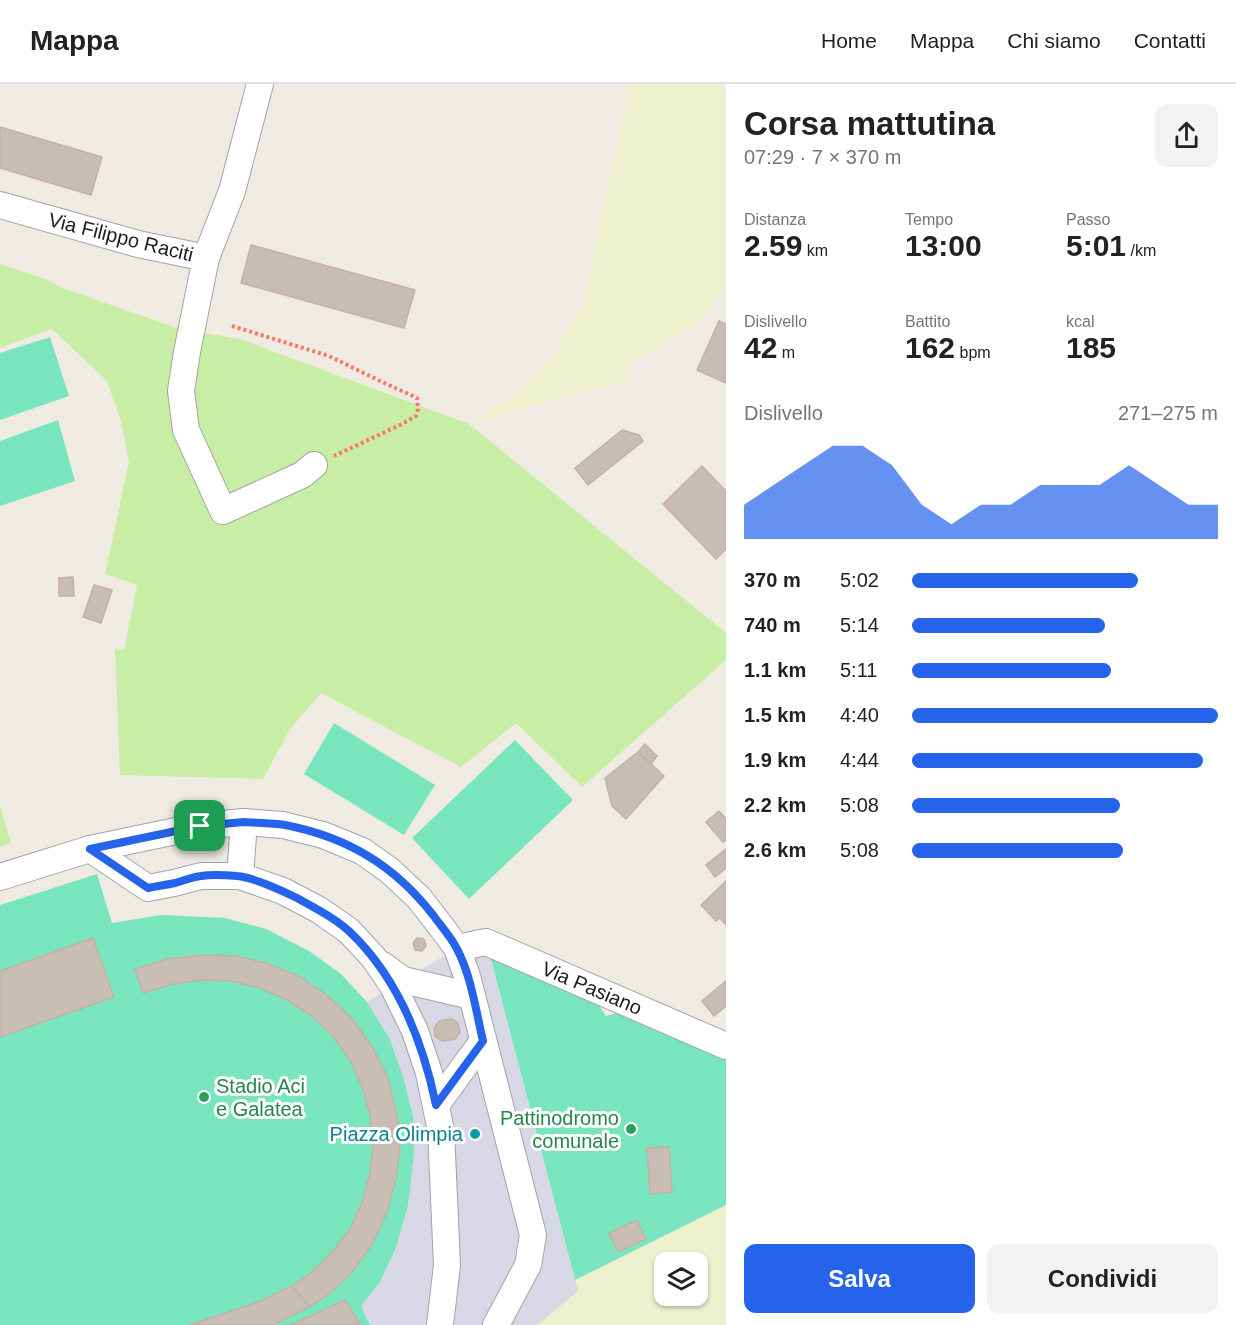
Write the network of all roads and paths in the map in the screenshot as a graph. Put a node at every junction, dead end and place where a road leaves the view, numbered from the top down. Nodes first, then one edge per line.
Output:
1 (260, 84) edge
2 (0, 205) edge
3 (206, 258) junction
4 (232, 326) dead end
5 (314, 465) joint
6 (244, 822) junction
7 (90, 849) junction
8 (240, 876) junction
9 (0, 877) edge
10 (457, 948) junction
11 (374, 958) junction
12 (472, 996) junction
13 (483, 1041) junction
14 (726, 1046) edge
15 (436, 1105) junction
16 (440, 1325) edge
17 (496, 1325) edge

1 - 3 street, Via Filippo Raciti
2 - 3 street, Via Filippo Raciti
3 - 5 street
4 - 5 path
6 - 7 street
6 - 8 street
6 - 10 street
7 - 8 street
7 - 9 street
8 - 11 street
10 - 12 street
10 - 14 street, Via Pasiano
11 - 12 street
11 - 15 street
12 - 13 street
13 - 15 street
13 - 17 street
15 - 16 street

